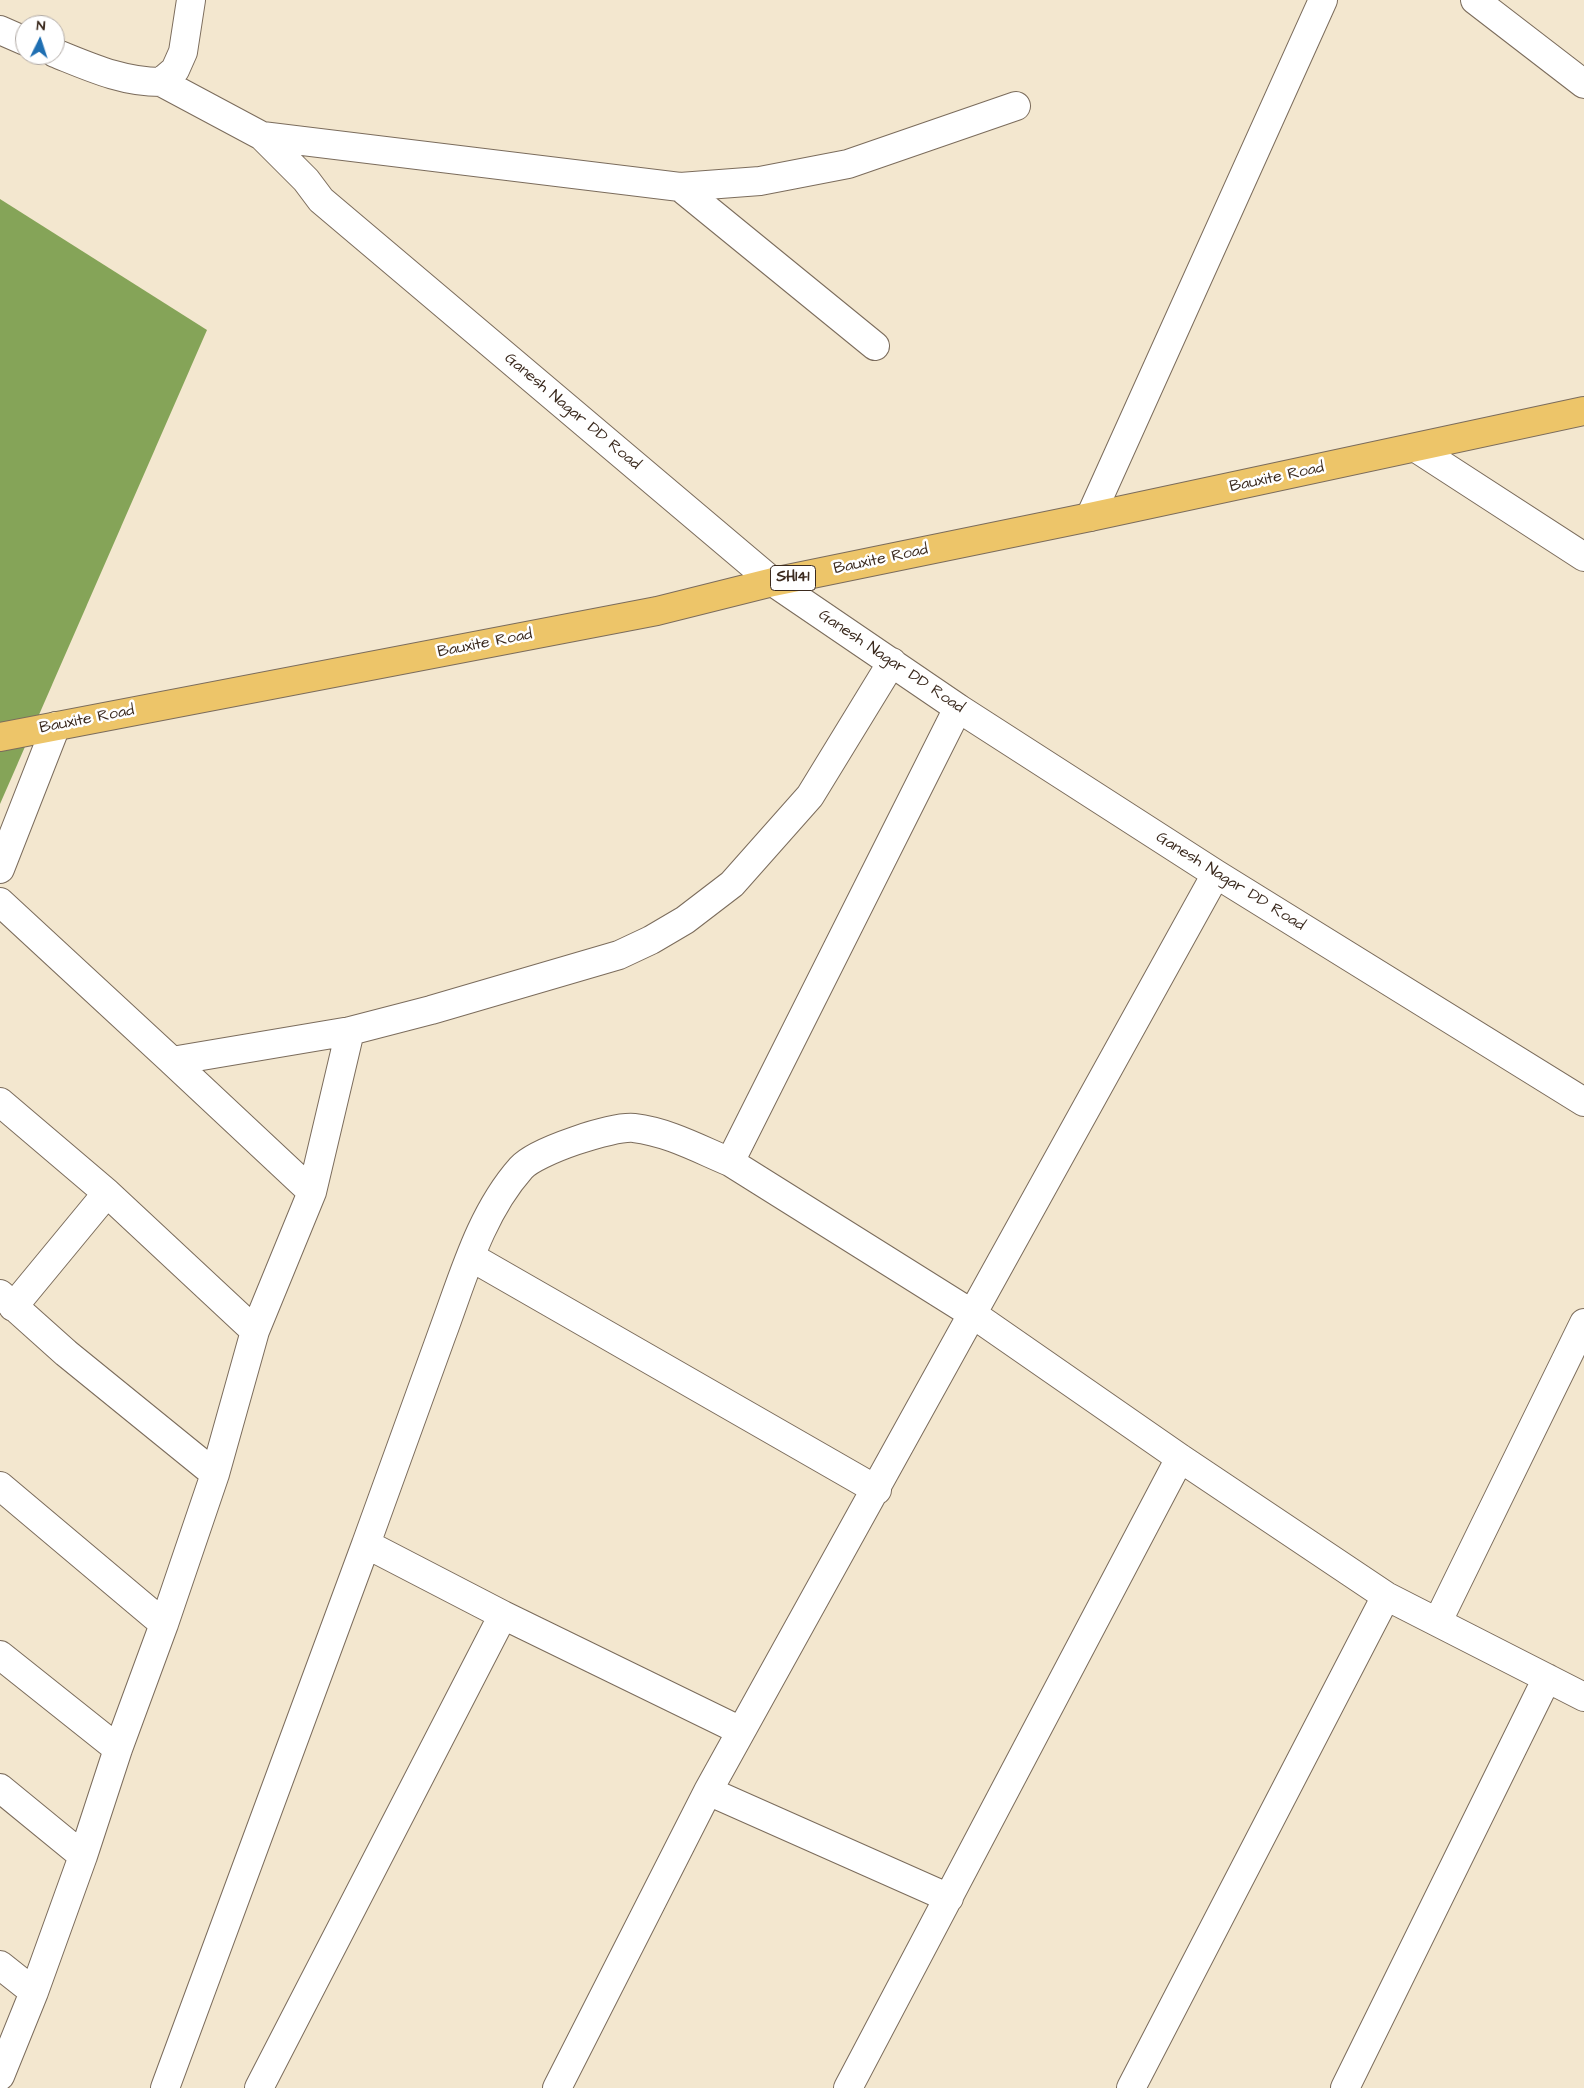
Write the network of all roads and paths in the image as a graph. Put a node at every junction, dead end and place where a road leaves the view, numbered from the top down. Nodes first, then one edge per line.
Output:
1 (192, 0) edge
2 (1323, 0) edge
3 (1475, 0) edge
4 (0, 30) edge
5 (15, 37) edge
6 (65, 57) edge
7 (161, 82) junction
8 (1584, 84) edge
9 (1016, 106) dead end
10 (262, 136) junction
11 (680, 187) junction
12 (875, 346) dead end
13 (1584, 411) edge
14 (1416, 448) junction
15 (1090, 517) junction
16 (1584, 557) edge
17 (773, 582) junction
18 (892, 662) junction
19 (958, 708) junction
20 (56, 726) junction
21 (0, 737) edge
22 (0, 869) edge
23 (1216, 874) junction
24 (0, 902) edge
25 (350, 1031) junction
26 (172, 1061) junction
27 (0, 1102) edge
28 (1584, 1102) edge
29 (730, 1162) junction
30 (312, 1192) junction
31 (106, 1193) junction
32 (471, 1257) junction
33 (6, 1300) edge
34 (974, 1315) junction
35 (1584, 1323) edge
36 (255, 1331) junction
37 (1180, 1458) junction
38 (216, 1474) junction
39 (0, 1486) edge
40 (876, 1490) junction
41 (366, 1544) junction
42 (1386, 1596) junction
43 (503, 1615) junction
44 (1438, 1621) junction
45 (164, 1624) junction
46 (0, 1656) edge
47 (1547, 1678) junction
48 (1584, 1697) edge
49 (741, 1731) junction
50 (118, 1749) junction
51 (0, 1788) edge
52 (708, 1791) junction
53 (83, 1856) junction
54 (949, 1898) junction
55 (0, 1965) edge
56 (34, 1992) junction
57 (0, 2076) edge
58 (165, 2088) edge
59 (260, 2088) edge
60 (556, 2088) edge
61 (848, 2088) edge
62 (1131, 2088) edge
63 (1345, 2088) edge

1 - 7 street
2 - 15 street
3 - 8 street
4 - 5 street
6 - 7 street
7 - 10 street
9 - 11 street
10 - 11 street
10 - 17 street, Ganesh Nagar DD Road
11 - 12 street
13 - 14 main road, Bauxite Road / SH141
14 - 15 main road, Bauxite Road / SH141
14 - 16 street
15 - 17 main road, Bauxite Road / SH141
17 - 18 street, Ganesh Nagar DD Road
17 - 20 main road, Bauxite Road / SH141
18 - 19 street, Ganesh Nagar DD Road
18 - 25 street
19 - 23 street, Ganesh Nagar DD Road
19 - 29 street
20 - 21 main road, Bauxite Road / SH141
20 - 22 street
23 - 28 street, Ganesh Nagar DD Road
23 - 34 street
24 - 26 street
25 - 26 street
25 - 30 street
26 - 30 street
27 - 31 street
29 - 32 street
29 - 34 street
30 - 36 street
31 - 33 street
31 - 36 street
32 - 40 street
32 - 41 street
33 - 38 street
34 - 37 street
34 - 40 street
35 - 44 street
36 - 38 street
37 - 42 street
37 - 54 street
38 - 45 street
39 - 45 street
40 - 49 street
41 - 43 street
41 - 58 street
42 - 44 street
42 - 62 street
43 - 49 street
43 - 59 street
44 - 47 street
45 - 50 street
46 - 50 street
47 - 48 street
47 - 63 street
49 - 52 street
50 - 53 street
51 - 53 street
52 - 54 street
52 - 60 street
53 - 56 street
54 - 61 street
55 - 56 street
56 - 57 street

